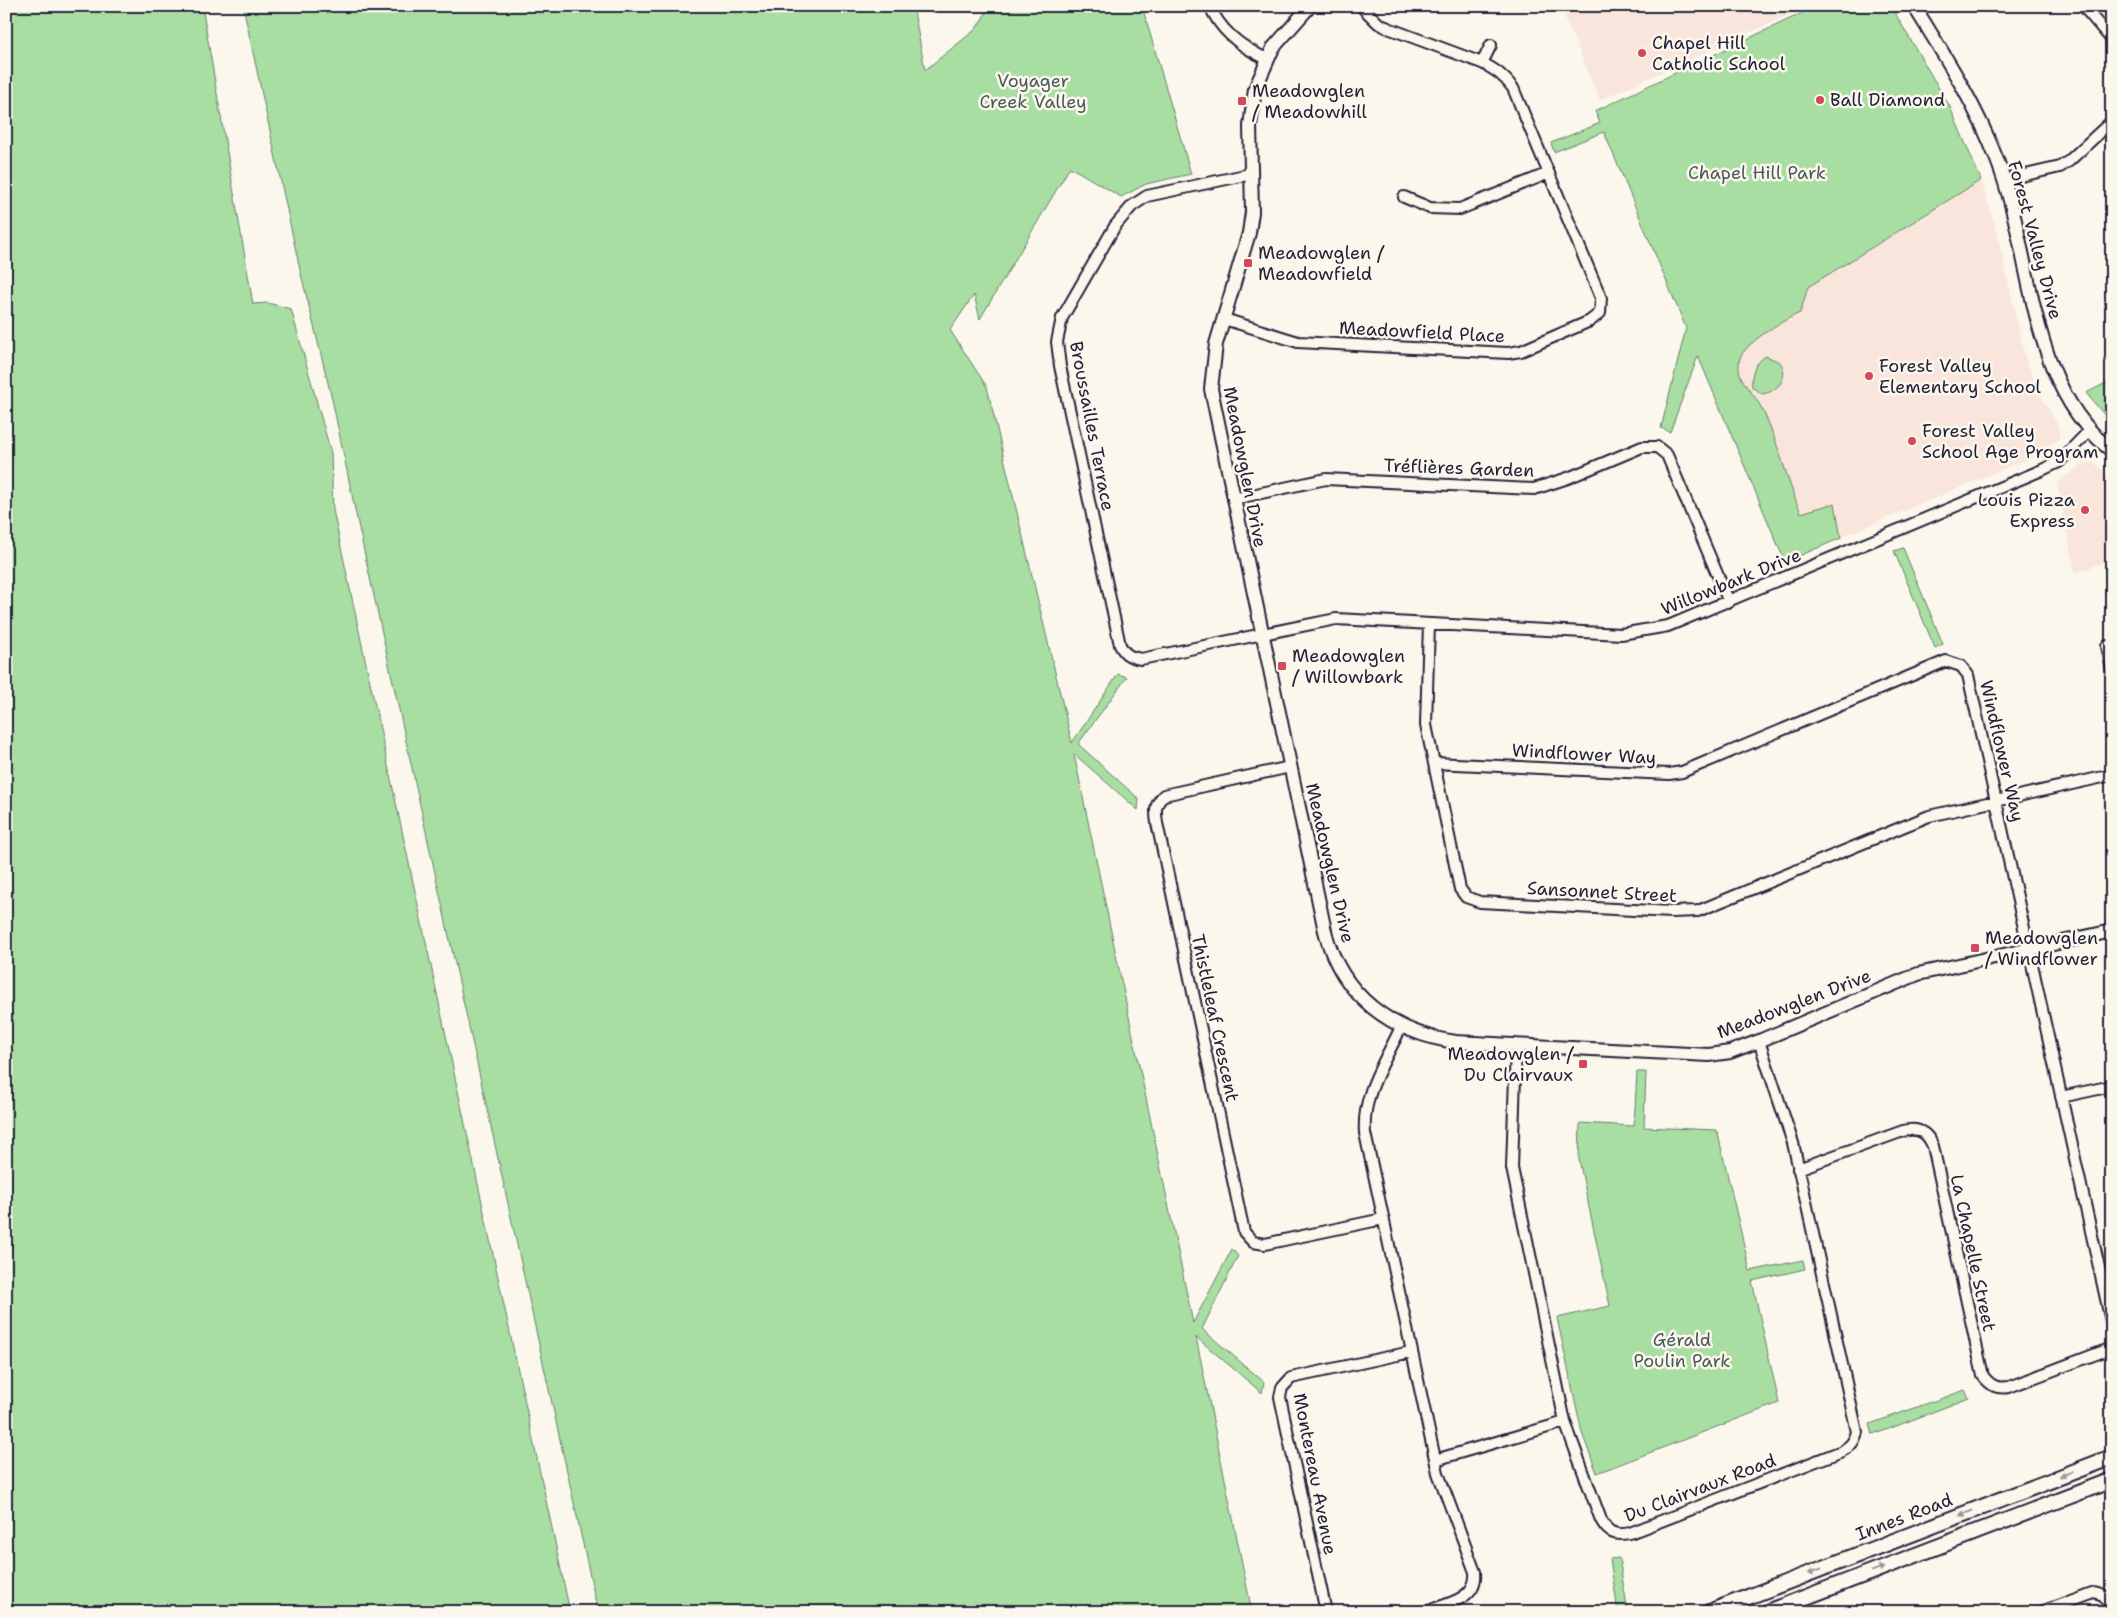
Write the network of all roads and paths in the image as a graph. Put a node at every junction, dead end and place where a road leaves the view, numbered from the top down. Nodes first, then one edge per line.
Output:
1 (1210, 6) edge
2 (1310, 6) edge
3 (1361, 6) edge
4 (1914, 6) edge
5 (2083, 6) edge
6 (2112, 40) edge
7 (1490, 45) dead end
8 (1267, 59) junction
9 (1482, 63) junction
10 (2112, 121) edge
11 (1549, 173) junction
12 (1250, 174) junction
13 (2004, 180) junction
14 (1404, 197) dead end
15 (1224, 319) junction
16 (2090, 430) junction
17 (2112, 451) edge
18 (1233, 499) junction
19 (1729, 602) junction
20 (1429, 624) junction
21 (1261, 634) junction
22 (2107, 646) dead end
23 (2112, 669) edge
24 (1434, 763) junction
25 (1290, 767) junction
26 (2112, 775) edge
27 (1996, 801) junction
28 (2112, 931) edge
29 (2028, 949) junction
30 (1402, 1027) junction
31 (1758, 1041) junction
32 (1516, 1045) junction
33 (2112, 1086) edge
34 (2062, 1097) junction
35 (1798, 1170) junction
36 (1383, 1219) junction
37 (2112, 1326) edge
38 (2112, 1348) edge
39 (1411, 1352) junction
40 (1565, 1422) junction
41 (2112, 1457) edge
42 (1435, 1460) junction
43 (2112, 1480) edge
44 (2112, 1604) edge
45 (1326, 1612) edge
46 (1424, 1612) edge
47 (1709, 1612) edge
48 (1767, 1612) edge
49 (2041, 1612) edge

1 - 8 street
2 - 8 street, Meadowglen Drive
3 - 9 street, Meadowfield Place
4 - 13 street, Forest Valley Drive
5 - 6 street
7 - 9 street
8 - 12 street, Meadowglen Drive
9 - 11 street, Meadowfield Place
10 - 13 street
11 - 14 street
11 - 15 street, Meadowfield Place
12 - 15 street, Meadowglen Drive
12 - 21 street, Broussailles Terrace
13 - 16 street, Forest Valley Drive
15 - 18 street, Meadowglen Drive
16 - 17 street, Forest Valley Drive
16 - 19 street, Willowbark Drive
18 - 19 street, Tréflières Garden
18 - 21 street, Meadowglen Drive
19 - 20 street, Willowbark Drive
20 - 21 street, Willowbark Drive
20 - 24 street, Sansonnet Street
21 - 25 street, Meadowglen Drive
22 - 23 street
24 - 27 street, Sansonnet Street
24 - 27 street, Windflower Way
25 - 30 street, Meadowglen Drive
25 - 36 street, Thistleleaf Crescent
26 - 27 street, Sansonnet Street
27 - 29 street, Windflower Way
28 - 29 street, Meadowglen Drive
29 - 31 street, Meadowglen Drive
29 - 34 street, Windflower Way
30 - 32 street, Meadowglen Drive
30 - 36 street
31 - 32 street, Meadowglen Drive
31 - 35 street, Du Clairvaux Road
32 - 40 street, Du Clairvaux Road
33 - 34 street
34 - 37 street, Windflower Way
35 - 38 street, La Chapelle Street
35 - 40 street, Du Clairvaux Road
36 - 39 street
39 - 42 street
39 - 45 street, Montereau Avenue
40 - 42 street
41 -> 47 main road, Innes Road
42 - 46 street
48 -> 43 main road
44 - 49 street

